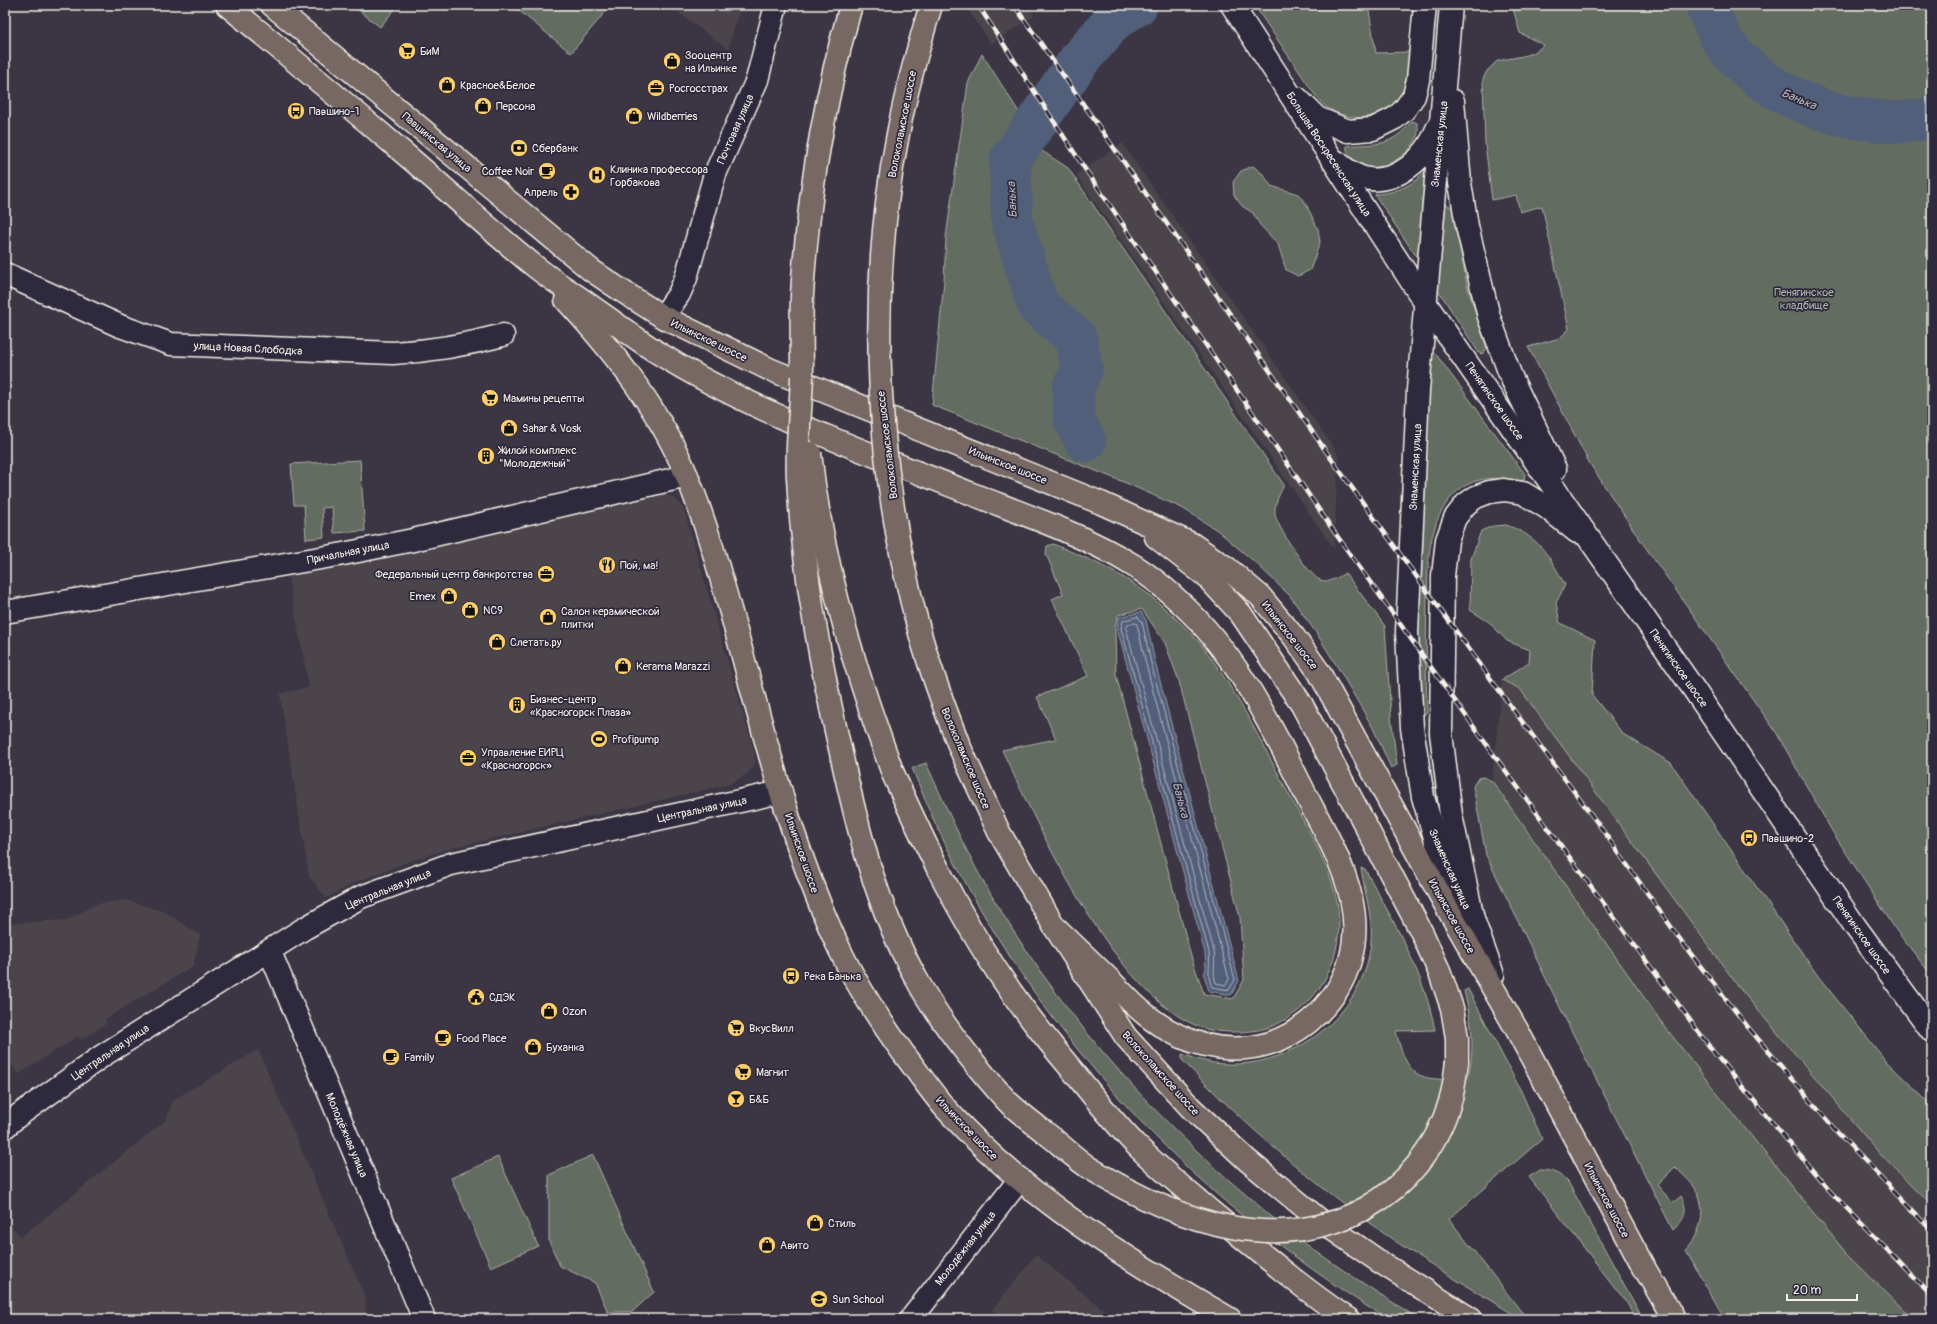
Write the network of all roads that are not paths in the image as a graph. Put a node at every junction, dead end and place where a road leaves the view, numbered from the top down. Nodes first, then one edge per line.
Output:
1 (227, 5) edge
2 (272, 5) edge
3 (776, 5) edge
4 (851, 5) edge
5 (931, 5) edge
6 (1232, 5) edge
7 (1425, 10) edge
8 (1451, 10) edge
9 (1449, 42) junction
10 (1285, 86) junction
11 (1441, 118) junction
12 (1331, 158) junction
13 (538, 269) junction
14 (5, 274) edge
15 (622, 291) joint
16 (1426, 304) junction
17 (663, 317) junction
18 (503, 335) dead end
19 (802, 376) junction
20 (687, 476) junction
21 (1119, 512) junction
22 (1582, 529) junction
23 (1595, 547) junction
24 (5, 612) edge
25 (781, 792) junction
26 (1473, 919) junction
27 (1054, 926) junction
28 (270, 952) junction
29 (1517, 1030) junction
30 (1932, 1031) edge
31 (5, 1127) edge
32 (1020, 1179) junction
33 (424, 1319) edge
34 (911, 1319) edge
35 (1230, 1319) edge
36 (1348, 1319) edge
37 (1471, 1319) edge
38 (1674, 1319) edge

1 - 13 main road
2 - 15 main road, Павшинская улица
3 - 17 main road, Почтовая улица
4 - 19 main road
5 - 27 main road, Волоколамское шоссе, bridge
6 - 10 main road, Большая Воскресенская улица
7 - 10 main road
8 - 9 main road, Знаменская улица
9 - 11 main road, Знаменская улица
9 - 22 main road
10 - 12 main road, Большая Воскресенская улица
11 - 12 main road
11 - 16 main road, Знаменская улица
12 - 16 main road, Большая Воскресенская улица
13 - 20 main road, Ильинское шоссе
13 - 27 main road
14 - 18 main road, улица Новая Слободка
15 - 17 main road, Ильинское шоссе
16 - 22 main road, Пенягинское шоссе
16 - 26 main road, Знаменская улица
17 - 21 main road, Ильинское шоссе
19 - 21 main road, bridge
19 - 36 main road, bridge
20 - 24 main road, Причальная улица
20 - 25 main road, Ильинское шоссе
21 - 29 main road, Ильинское шоссе
22 - 23 main road, Пенягинское шоссе
23 - 26 main road
23 - 30 main road, Пенягинское шоссе
25 - 28 main road, Центральная улица
25 - 32 main road, Ильинское шоссе
26 - 29 main road
27 - 37 main road, Волоколамское шоссе
28 - 31 main road, Центральная улица
28 - 33 main road, Молодёжная улица
29 - 38 main road, Ильинское шоссе
32 - 34 main road, Молодёжная улица
32 - 35 main road, Ильинское шоссе

